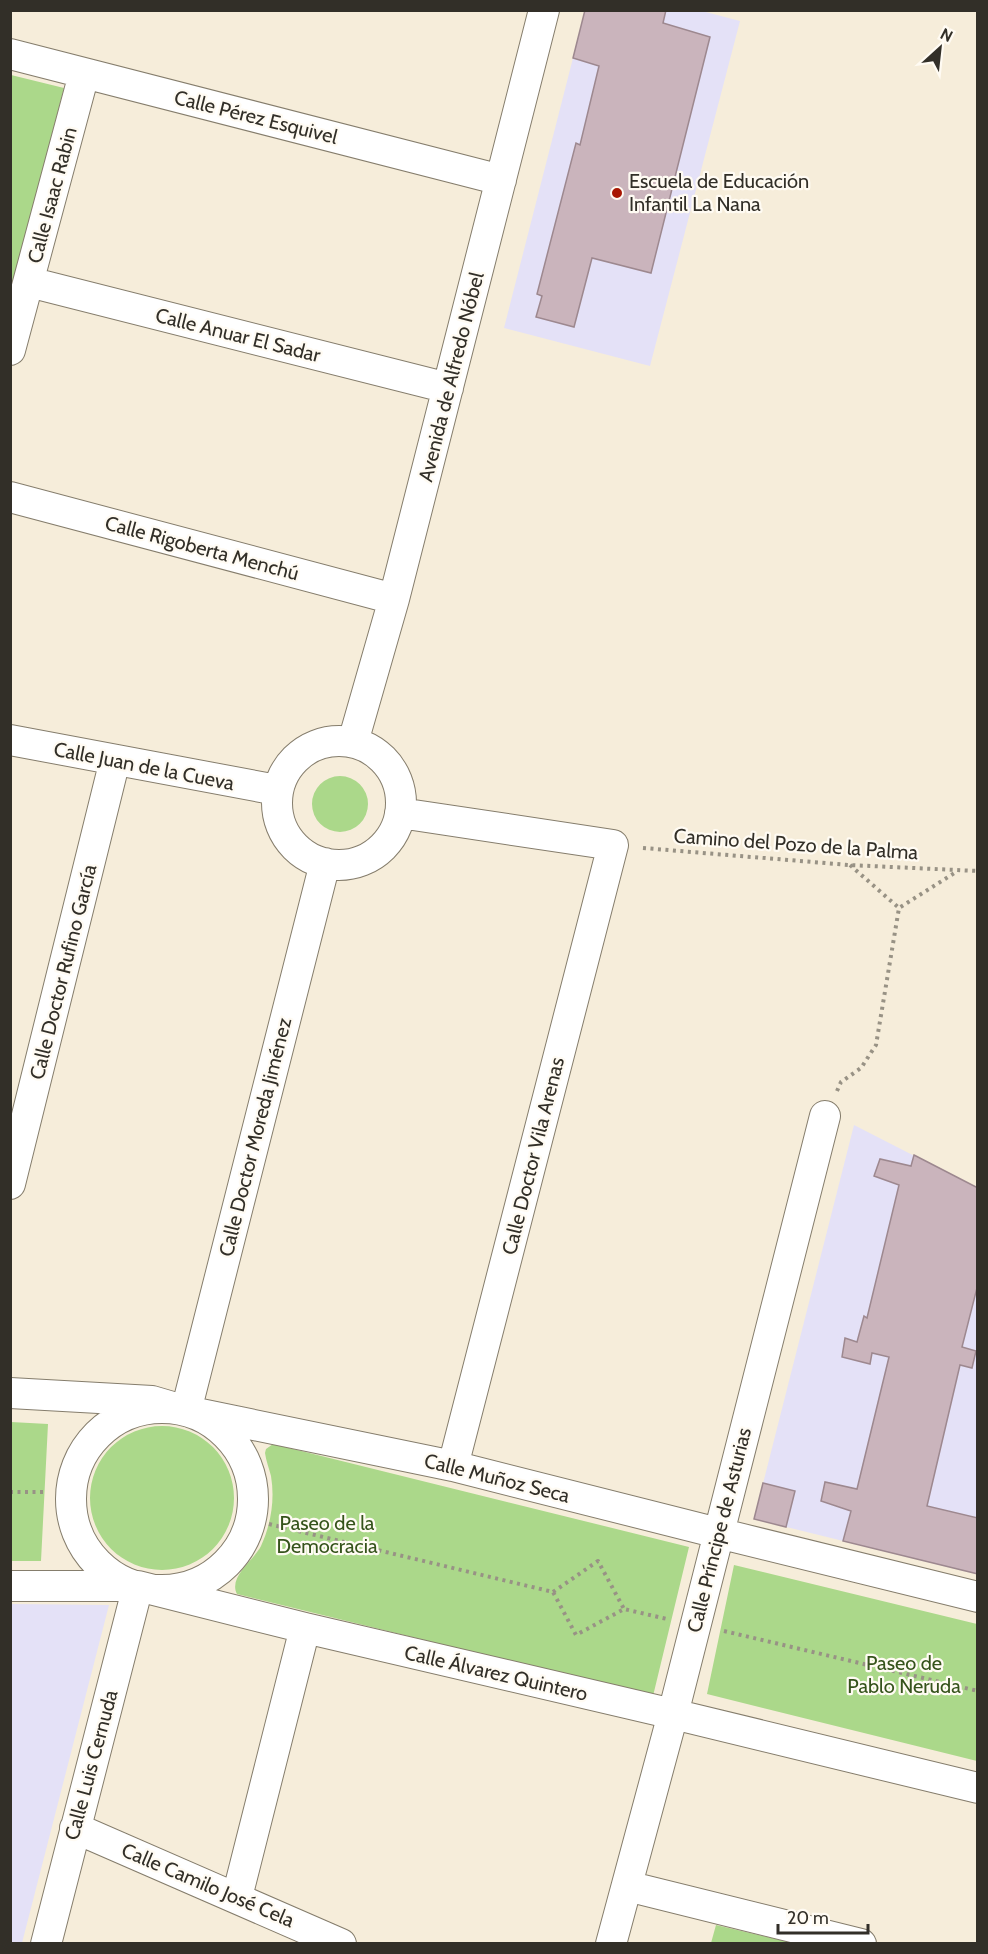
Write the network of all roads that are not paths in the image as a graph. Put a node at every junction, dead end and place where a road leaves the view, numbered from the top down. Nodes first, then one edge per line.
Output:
1 (544, 10) edge
2 (10, 54) edge
3 (84, 74) junction
4 (501, 180) junction
5 (29, 282) junction
6 (10, 350) edge
7 (448, 388) junction
8 (10, 497) edge
9 (394, 598) junction
10 (10, 740) edge
11 (353, 742) junction
12 (115, 760) junction
13 (277, 790) junction
14 (400, 813) junction
15 (324, 863) junction
16 (825, 1116) road end
17 (10, 1184) edge
18 (10, 1393) edge
19 (186, 1412) junction
20 (453, 1466) junction
21 (718, 1533) junction
22 (10, 1586) edge
23 (138, 1587) junction
24 (978, 1597) edge
25 (305, 1628) junction
26 (673, 1714) junction
27 (978, 1788) edge
28 (75, 1828) junction
29 (627, 1886) junction
30 (237, 1897) junction
31 (46, 1944) edge
32 (341, 1944) edge
33 (611, 1944) edge
34 (861, 1944) edge

1 - 4 street, Avenida de Alfredo Nóbel
2 - 3 street, Calle Pérez Esquivel
3 - 4 street, Calle Pérez Esquivel
3 - 5 street, Calle Isaac Rabin
4 - 7 street, Avenida de Alfredo Nóbel
5 - 6 street, Calle Isaac Rabin
5 - 7 street, Calle Anuar El Sadar
7 - 9 street, Avenida de Alfredo Nóbel
8 - 9 street, Calle Rigoberta Menchú
9 - 11 street, Avenida de Alfredo Nóbel
10 - 12 street, Calle Juan de la Cueva
11 - 13 street
11 - 14 street
12 - 13 street, Calle Juan de la Cueva
12 - 17 street, Calle Doctor Rufino García
13 - 15 street
14 - 15 street
14 - 20 street, Calle Doctor Vila Arenas
15 - 19 street, Calle Doctor Moreda Jiménez
16 - 21 street, Calle Príncipe de Asturias
18 - 19 street, Calle Muñoz Seca
19 - 20 street, Calle Muñoz Seca
19 - 23 street
19 - 23 street
20 - 21 street, Calle Muñoz Seca
21 - 24 street, Calle Muñoz Seca
21 - 26 street, Calle Príncipe de Asturias
22 - 23 street, Calle Álvarez Quintero
23 - 25 street, Calle Álvarez Quintero
23 - 28 street, Calle Luis Cernuda
25 - 26 street, Calle Álvarez Quintero
25 - 30 street
26 - 27 street, Calle Álvarez Quintero
26 - 29 street, Calle Príncipe de Asturias
28 - 30 street, Calle Camilo José Cela
28 - 31 street, Calle Luis Cernuda
29 - 33 street, Calle Príncipe de Asturias
29 - 34 street
30 - 32 street, Calle Camilo José Cela

